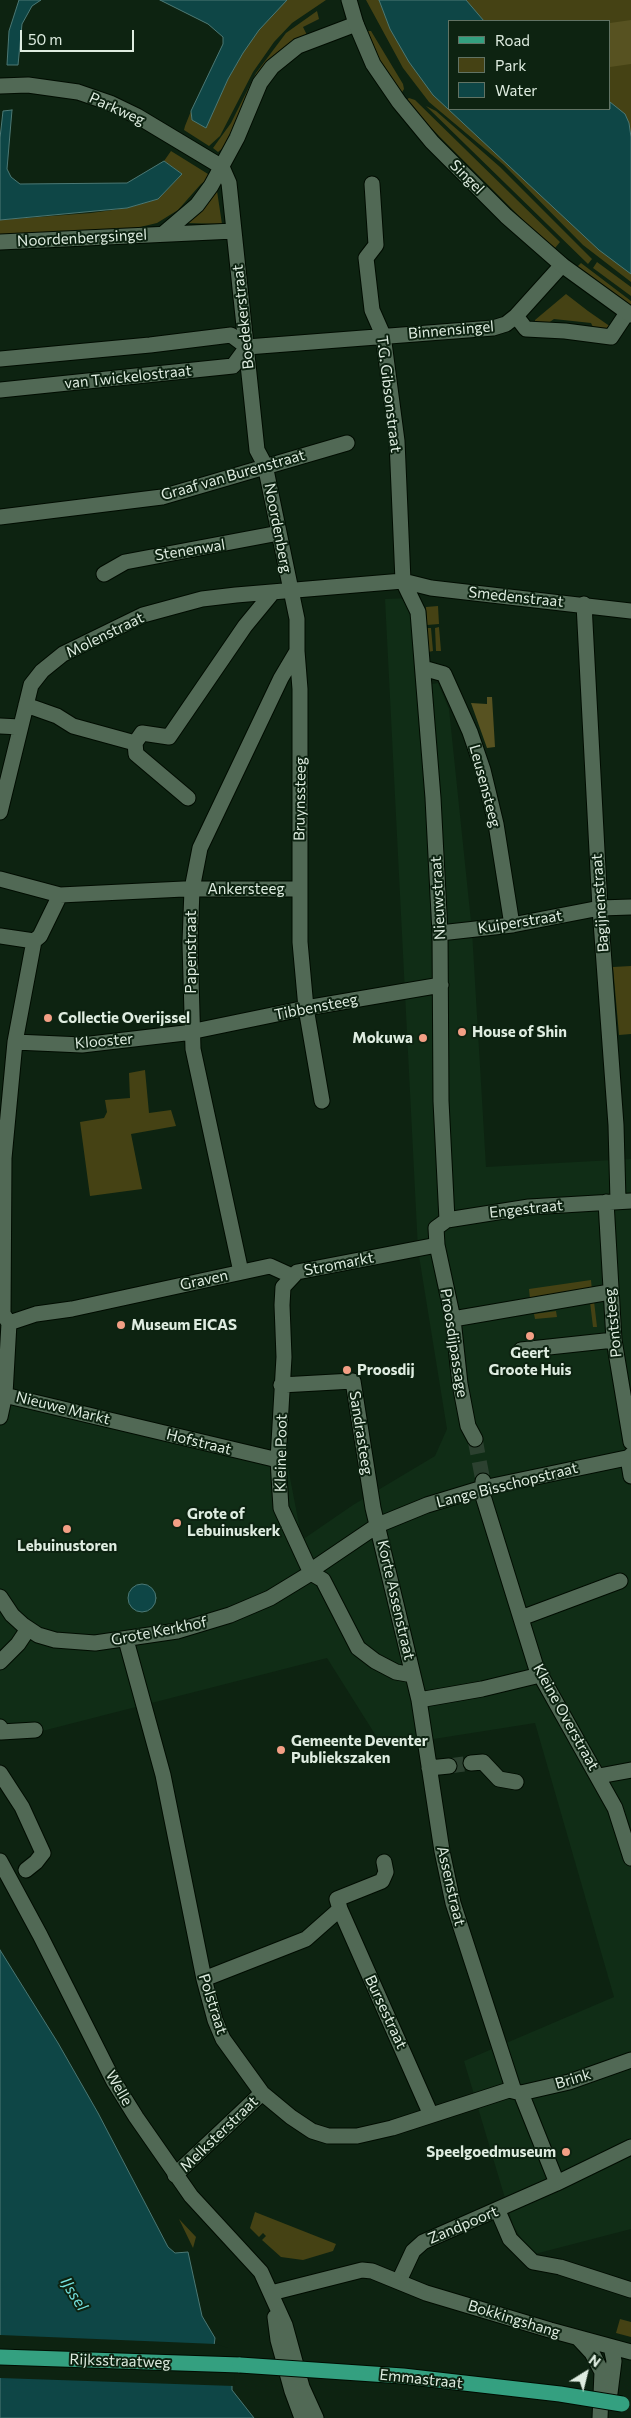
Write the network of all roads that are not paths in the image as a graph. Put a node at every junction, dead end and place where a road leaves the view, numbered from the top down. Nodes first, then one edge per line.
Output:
1 (349, 0) edge
2 (356, 24) junction
3 (0, 86) edge
4 (222, 167) junction
5 (372, 184) dead end
6 (234, 231) junction
7 (163, 234) junction
8 (0, 242) edge
9 (562, 265) junction
10 (629, 314) edge
11 (516, 316) junction
12 (383, 335) junction
13 (247, 347) junction
14 (0, 359) edge
15 (0, 390) edge
16 (347, 443) dead end
17 (266, 465) junction
18 (0, 516) edge
19 (279, 533) junction
20 (104, 574) dead end
21 (403, 581) junction
22 (289, 591) junction
23 (274, 592) junction
24 (584, 604) junction
25 (631, 611) edge
26 (297, 651) junction
27 (423, 668) junction
28 (26, 705) junction
29 (0, 726) edge
30 (20, 727) junction
31 (135, 743) junction
32 (188, 798) dead end
33 (0, 812) edge
34 (0, 880) edge
35 (192, 889) junction
36 (299, 889) junction
37 (60, 895) junction
38 (631, 907) edge
39 (600, 908) junction
40 (512, 924) junction
41 (440, 933) junction
42 (0, 936) edge
43 (34, 941) junction
44 (441, 984) junction
45 (306, 1008) junction
46 (192, 1032) junction
47 (15, 1042) junction
48 (322, 1101) dead end
49 (2, 1158) edge
50 (618, 1202) edge
51 (447, 1220) junction
52 (437, 1245) junction
53 (241, 1272) junction
54 (292, 1276) junction
55 (610, 1292) junction
56 (453, 1319) junction
57 (9, 1323) junction
58 (614, 1340) junction
59 (521, 1350) dead end
60 (281, 1385) junction
61 (2, 1394) edge
62 (0, 1417) edge
63 (121, 1422) joint
64 (475, 1439) tunnel mouth
65 (631, 1442) edge
66 (631, 1456) edge
67 (278, 1460) junction
68 (631, 1476) edge
69 (483, 1485) junction
70 (378, 1526) junction
71 (311, 1573) junction
72 (620, 1582) dead end
73 (0, 1597) edge
74 (521, 1618) junction
75 (28, 1629) junction
76 (126, 1640) junction
77 (0, 1662) edge
78 (414, 1675) junction
79 (540, 1675) junction
80 (419, 1700) junction
81 (0, 1727) edge
82 (35, 1730) dead end
83 (472, 1763) tunnel mouth
84 (450, 1766) tunnel mouth
85 (430, 1768) junction
86 (631, 1770) edge
87 (0, 1773) edge
88 (599, 1776) junction
89 (516, 1782) dead end
90 (631, 1858) edge
91 (0, 1861) edge
92 (384, 1862) dead end
93 (26, 1870) dead end
94 (340, 1909) junction
95 (204, 1979) junction
96 (631, 2060) edge
97 (518, 2092) junction
98 (262, 2093) junction
99 (431, 2115) junction
100 (631, 2147) edge
101 (175, 2175) junction
102 (557, 2184) junction
103 (498, 2210) junction
104 (398, 2281) junction
105 (631, 2290) edge
106 (271, 2293) junction
107 (578, 2338) junction
108 (611, 2347) junction
109 (631, 2352) edge
110 (0, 2357) edge
111 (240, 2365) joint
112 (297, 2389) junction
113 (626, 2405) edge
114 (302, 2418) edge
115 (316, 2418) edge
116 (600, 2418) edge
117 (605, 2418) edge

1 - 2 street, Singel
2 - 4 street, Noordenbergsingel
2 - 9 street, Singel
3 - 4 street, Parkweg
4 - 6 street, Boedekerstraat
4 - 7 street, Noordenbergsingel
5 - 12 street, T.G. Gibsonstraat
6 - 7 street, Noordenbergsingel
6 - 13 street, Boedekerstraat
7 - 8 street, Noordenbergsingel
9 - 10 street, Singel
9 - 11 street, Binnensingel
10 - 11 street
11 - 12 street, Binnensingel
12 - 13 street
12 - 21 street, T.G. Gibsonstraat
13 - 14 street, van Twickelostraat
13 - 15 street, van Twickelostraat
13 - 17 street, Boedekerstraat
16 - 17 street, Graaf van Burenstraat
17 - 18 street, Graaf van Burenstraat
17 - 19 street, Noordenberg
19 - 20 street, Stenenwal
19 - 22 street, Noordenberg
21 - 22 street, Smedenstraat
21 - 24 street, Smedenstraat
21 - 27 street, Nieuwstraat
22 - 23 street, Molenstraat
22 - 26 street, Bruynssteeg
23 - 28 street, Molenstraat
23 - 31 street
24 - 25 street, Smedenstraat
24 - 39 street, Bagijnenstraat
26 - 35 street, Papenstraat
26 - 36 street, Bruynssteeg
27 - 40 street, Leusensteeg
27 - 41 street, Nieuwstraat
28 - 30 street, Molenstraat
28 - 31 street
29 - 30 street
30 - 33 street, Molenstraat
31 - 32 street
34 - 37 street, Ankersteeg
35 - 36 street, Ankersteeg
35 - 37 street, Ankersteeg
35 - 46 street, Papenstraat
36 - 45 street, Bruynssteeg
37 - 43 street
38 - 39 street, Kuiperstraat
39 - 40 street, Kuiperstraat
39 - 50 street, Bagijnenstraat
40 - 41 street, Kuiperstraat
41 - 44 street, Nieuwstraat
42 - 43 street
43 - 47 street, Nieuwe Markt
44 - 45 street, Tibbensteeg
44 - 51 street, Nieuwstraat
45 - 46 street, Tibbensteeg
45 - 48 street, Bruynssteeg
46 - 47 street, Klooster
46 - 53 street, Papenstraat
47 - 49 street, Nieuwe Markt
49 - 57 street, Nieuwe Markt
50 - 51 street, Engestraat
50 - 55 street, Pontsteeg
51 - 52 street
52 - 54 street, Stromarkt
52 - 56 street, Proosdijpassage
53 - 54 street, Graven
53 - 57 street, Graven
54 - 60 street, Stromarkt
55 - 56 street
55 - 58 street, Pontsteeg
56 - 64 street, Proosdijpassage
57 - 61 street, Nieuwe Markt
58 - 59 street
58 - 65 street, Pontsteeg
60 - 67 street, Kleine Poot
60 - 70 street, Sandrasteeg
61 - 62 street
61 - 63 street, Nieuwe Markt
63 - 67 street, Hofstraat
66 - 68 street
66 - 69 street, Lange Bisschopstraat
67 - 71 street, Kleine Poot
69 - 70 street, Lange Bisschopstraat
69 - 74 street, Kleine Overstraat
70 - 71 street, Lange Bisschopstraat
70 - 78 street, Korte Assenstraat
71 - 76 street, Grote Kerkhof
71 - 78 street, Kleine Poot
72 - 74 street
73 - 75 street, Grote Kerkhof
74 - 79 street, Kleine Overstraat
75 - 76 street, Grote Kerkhof
75 - 77 street
76 - 95 street, Polstraat
78 - 80 street, Assenstraat
79 - 80 street
79 - 88 street, Kleine Overstraat
80 - 85 street, Assenstraat
81 - 82 street
83 - 89 street
84 - 85 street
85 - 97 street, Assenstraat
86 - 88 street
87 - 93 street
88 - 90 street, Kleine Overstraat
91 - 101 street, Welle
92 - 94 street
94 - 95 street
94 - 99 street, Bursestraat
95 - 98 street, Polstraat
96 - 97 street, Brink
97 - 99 street, Polstraat
97 - 102 street, Assenstraat
98 - 99 street, Polstraat
98 - 101 street, Melksterstraat
100 - 102 street
101 - 106 street, Welle
102 - 103 street, Zandpoort
103 - 104 street, Zandpoort
103 - 105 street
104 - 106 street
104 - 107 street, Bokkingshang
106 - 112 street, Welle
107 - 108 street, Bokkingshang
107 - 116 street
108 - 109 street, Bokkingshang
108 - 117 street
110 - 111 main road, Rijksstraatweg
111 - 113 main road, Emmastraat, bridge
112 - 114 street
112 - 115 street

